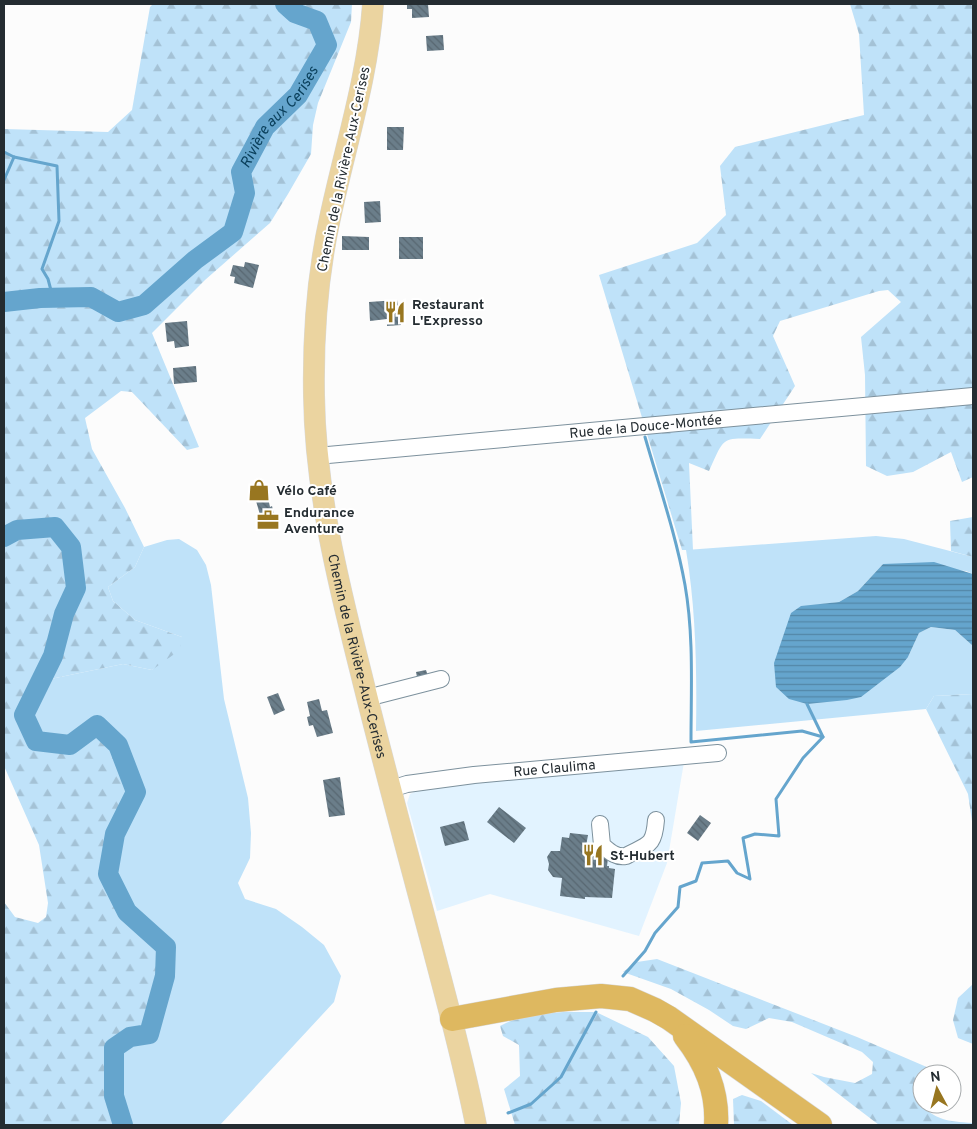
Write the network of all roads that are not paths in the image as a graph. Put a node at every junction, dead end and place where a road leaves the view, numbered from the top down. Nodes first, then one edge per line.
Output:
1 (374, 4) edge
2 (973, 396) edge
3 (317, 456) junction
4 (441, 679) dead end
5 (367, 698) junction
6 (718, 753) dead end
7 (390, 789) junction
8 (656, 820) dead end
9 (600, 824) dead end
10 (669, 1018) junction
11 (452, 1019) junction
12 (476, 1125) edge
13 (716, 1125) edge
14 (820, 1125) edge

1 - 3 main road, Chemin de la Rivière-Aux-Cerises
2 - 3 street, Rue de la Douce-Montée
3 - 5 main road, Chemin de la Rivière-Aux-Cerises
4 - 5 street
5 - 7 main road, Chemin de la Rivière-Aux-Cerises
6 - 7 street, Rue Claulima
7 - 11 main road, Chemin de la Rivière-Aux-Cerises
8 - 9 street
10 - 11 highway
10 - 13 highway
10 - 14 highway
11 - 12 main road, Chemin de la Rivière-Aux-Cerises

